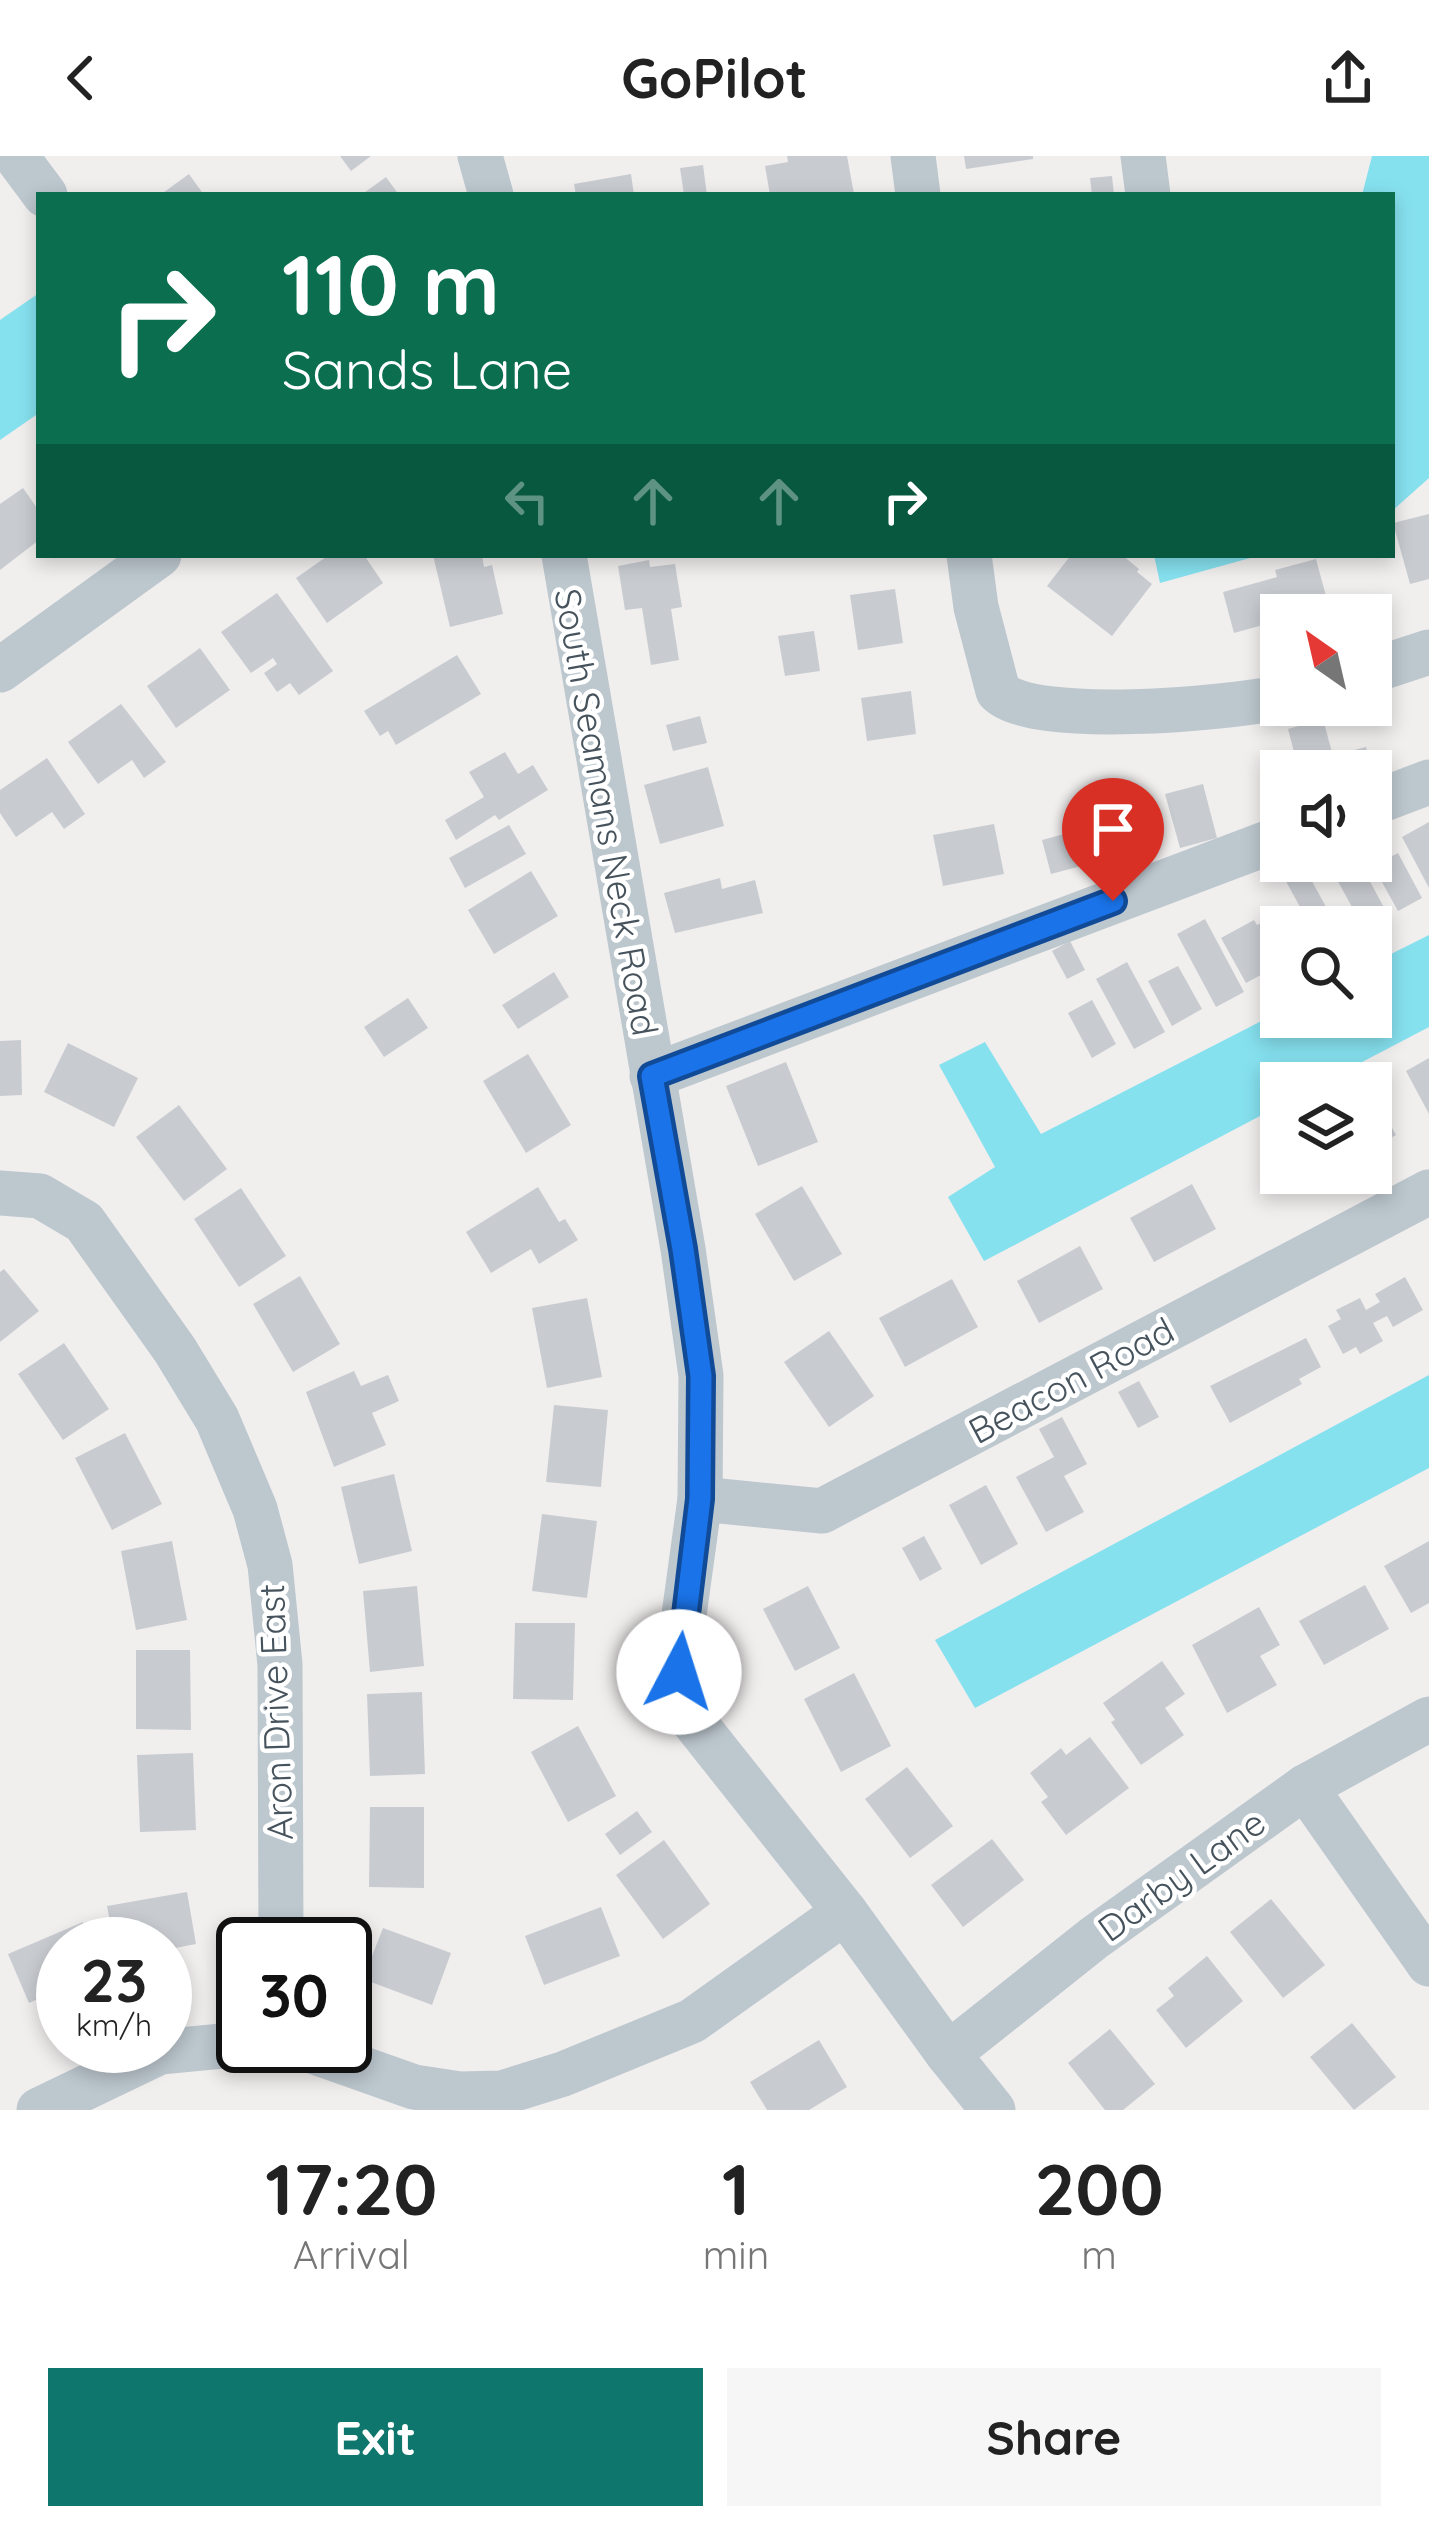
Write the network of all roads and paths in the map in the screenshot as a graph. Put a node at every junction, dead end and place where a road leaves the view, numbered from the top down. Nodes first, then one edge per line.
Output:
1 (16, 156) edge
2 (480, 156) edge
3 (913, 156) edge
4 (1143, 156) edge
5 (43, 192) edge
6 (490, 192) edge
7 (918, 192) edge
8 (1148, 192) edge
9 (156, 558) edge
10 (565, 558) edge
11 (969, 558) edge
12 (1429, 652) edge
13 (1392, 664) edge
14 (0, 670) edge
15 (1260, 702) edge
16 (1429, 782) edge
17 (1392, 795) edge
18 (1260, 846) edge
19 (652, 1076) junction
20 (1429, 1192) edge
21 (20, 1194) edge
22 (700, 1499) junction
23 (1429, 1719) edge
24 (1305, 1787) junction
25 (845, 1912) junction
26 (281, 1917) edge
27 (1429, 1964) edge
28 (216, 2047) edge
29 (948, 2054) junction
30 (372, 2072) edge
31 (38, 2110) edge
32 (993, 2110) edge

1 - 5 street
2 - 6 street
3 - 7 street
4 - 8 street
9 - 14 street
10 - 19 street, South Seamans Neck Road
11 - 15 street
12 - 13 street
16 - 17 street
18 - 19 street
19 - 22 street, South Seamans Neck Road
20 - 22 street, Beacon Road
21 - 26 street, Aron Drive East
22 - 25 street, South Seamans Neck Road
23 - 24 street, Darby Lane
24 - 27 street
24 - 29 street, Darby Lane
25 - 29 street, South Seamans Neck Road
25 - 30 street
28 - 31 street
29 - 32 street, South Seamans Neck Road

